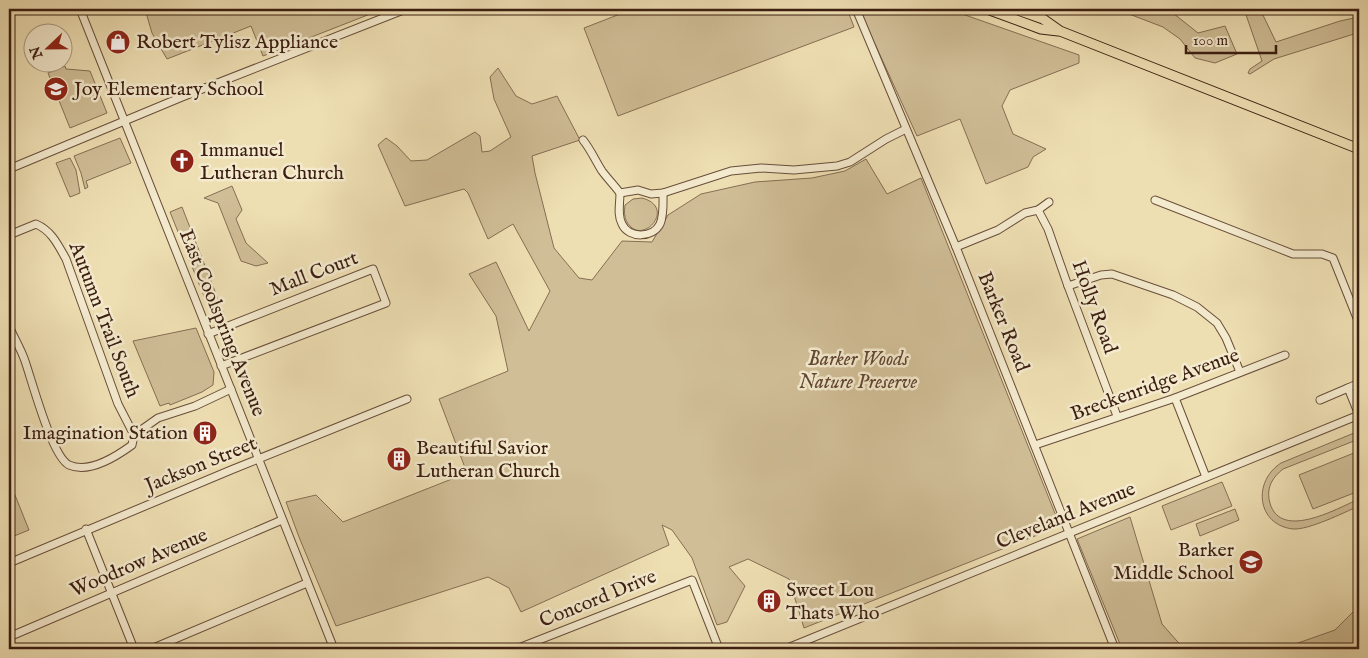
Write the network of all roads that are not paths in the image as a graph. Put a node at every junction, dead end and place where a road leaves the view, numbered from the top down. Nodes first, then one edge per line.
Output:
1 (80, 9) edge
2 (406, 9) edge
3 (856, 9) edge
4 (988, 9) edge
5 (1015, 9) edge
6 (1060, 32) junction
7 (123, 121) junction
8 (906, 129) junction
9 (583, 140) dead end
10 (1359, 149) edge
11 (9, 170) edge
12 (663, 193) junction
13 (620, 194) junction
14 (1155, 200) dead end
15 (1049, 202) dead end
16 (1038, 210) junction
17 (9, 235) edge
18 (956, 247) junction
19 (1068, 286) junction
20 (1359, 322) edge
21 (9, 326) edge
22 (208, 334) junction
23 (1285, 355) dead end
24 (221, 366) junction
25 (1240, 372) junction
26 (1359, 383) edge
27 (1348, 388) junction
28 (231, 389) junction
29 (1175, 398) junction
30 (407, 399) dead end
31 (1320, 400) dead end
32 (1359, 415) edge
33 (1117, 416) junction
34 (134, 435) junction
35 (1035, 445) junction
36 (258, 458) junction
37 (1206, 477) junction
38 (282, 520) junction
39 (86, 529) junction
40 (1069, 532) junction
41 (9, 563) edge
42 (307, 583) junction
43 (112, 593) junction
44 (9, 637) edge
45 (334, 648) edge
46 (134, 649) edge
47 (151, 649) edge
48 (325, 649) edge
49 (516, 649) edge
50 (719, 649) edge
51 (785, 649) edge
52 (1115, 649) edge

1 - 7 street, East Coolspring Avenue
2 - 7 street
3 - 8 street, Barker Road
4 - 6 main road
5 - 6 main road
6 - 10 main road
7 - 11 street
7 - 22 street, East Coolspring Avenue
8 - 12 street
8 - 18 street, Barker Road
9 - 13 street
12 - 13 street
12 - 13 street
14 - 20 street
15 - 16 street
16 - 18 street
16 - 19 street, Holly Road
17 - 34 street, Autumn Trail South
18 - 35 street, Barker Road
19 - 25 street
19 - 33 street, Holly Road
21 - 34 street
22 - 24 street, East Coolspring Avenue
22 - 24 street, Mall Court
23 - 25 street, Breckenridge Avenue
24 - 28 street, East Coolspring Avenue
25 - 29 street, Breckenridge Avenue
26 - 27 street
27 - 31 street
27 - 32 street
28 - 34 street
28 - 36 street, East Coolspring Avenue
29 - 33 street, Breckenridge Avenue
29 - 37 street
30 - 36 street, Jackson Street
32 - 37 street, Cleveland Avenue
33 - 35 street, Breckenridge Avenue
35 - 40 street, Barker Road
36 - 38 street, East Coolspring Avenue
36 - 39 street, Jackson Street
37 - 40 street, Cleveland Avenue
38 - 42 street, East Coolspring Avenue
38 - 43 street, Woodrow Avenue
39 - 41 street, Jackson Street
39 - 43 street
40 - 51 street, Cleveland Avenue
40 - 52 street, Barker Road
42 - 45 street, East Coolspring Avenue
42 - 47 street
43 - 44 street, Woodrow Avenue
43 - 46 street
45 - 48 street
49 - 50 street, Concord Drive

